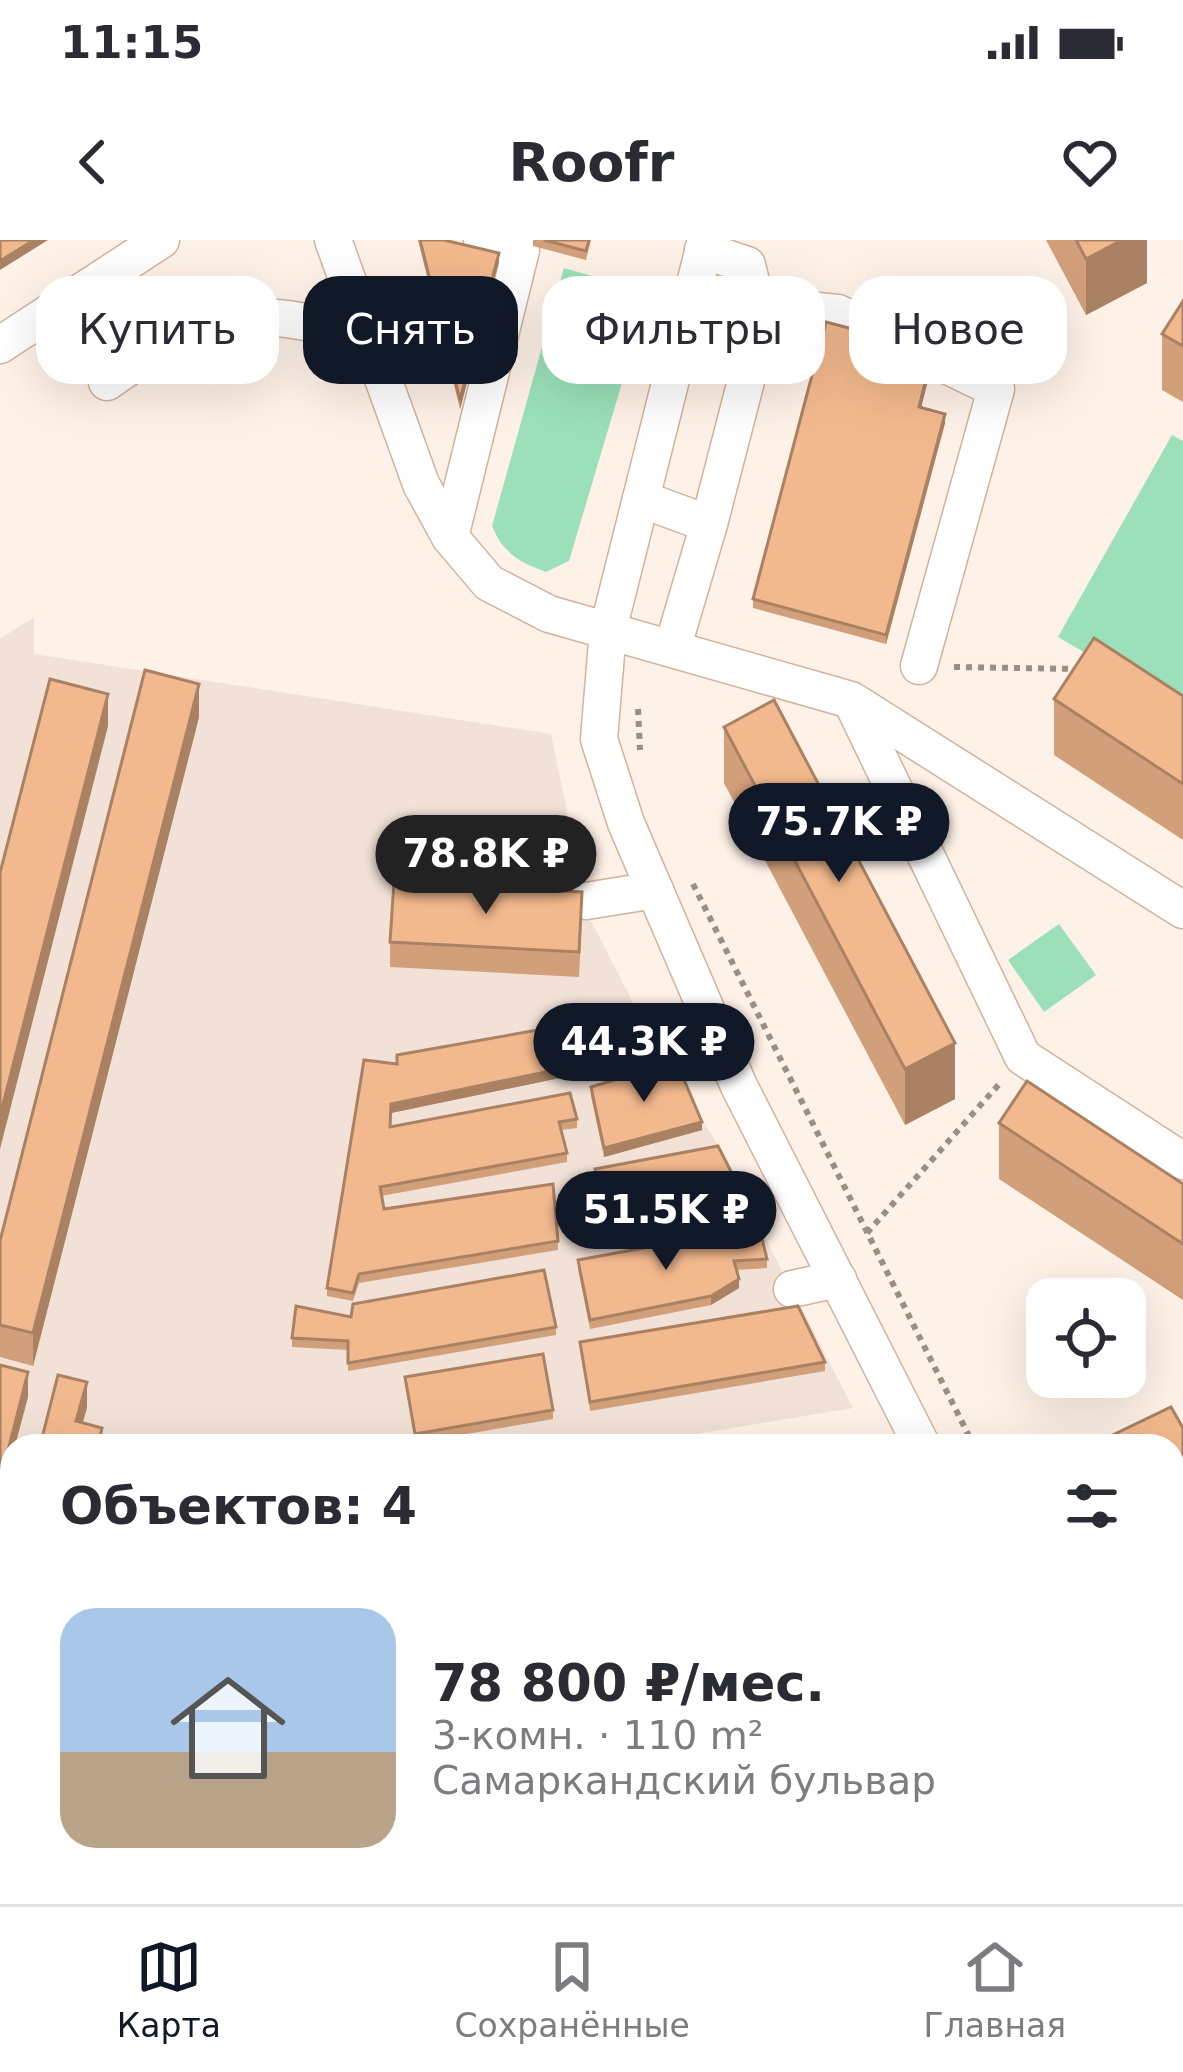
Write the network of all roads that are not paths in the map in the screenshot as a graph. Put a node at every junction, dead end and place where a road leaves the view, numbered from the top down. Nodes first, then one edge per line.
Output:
1 (161, 240) edge
2 (334, 240) edge
3 (482, 240) edge
4 (704, 245) edge
5 (346, 276) edge
6 (750, 276) edge
7 (825, 312) edge
8 (0, 344) edge
9 (383, 384) edge
10 (745, 384) edge
11 (641, 499) junction
12 (709, 524) junction
13 (450, 537) junction
14 (608, 630) junction
15 (674, 646) junction
16 (919, 666) road end
17 (850, 700) junction
18 (672, 884) junction
19 (586, 901) edge
20 (1183, 910) edge
21 (1183, 1161) edge
22 (838, 1279) junction
23 (792, 1289) dead end
24 (916, 1434) edge

1 - 8 street
2 - 5 street
3 - 13 street
4 - 6 street
4 - 11 street
7 - 16 street
9 - 13 street
10 - 12 street
11 - 12 street
11 - 14 street
12 - 15 street
13 - 14 street
14 - 15 street
14 - 18 street
15 - 17 street
17 - 20 street
17 - 21 street
18 - 19 street
18 - 22 street
22 - 23 street
22 - 24 street

